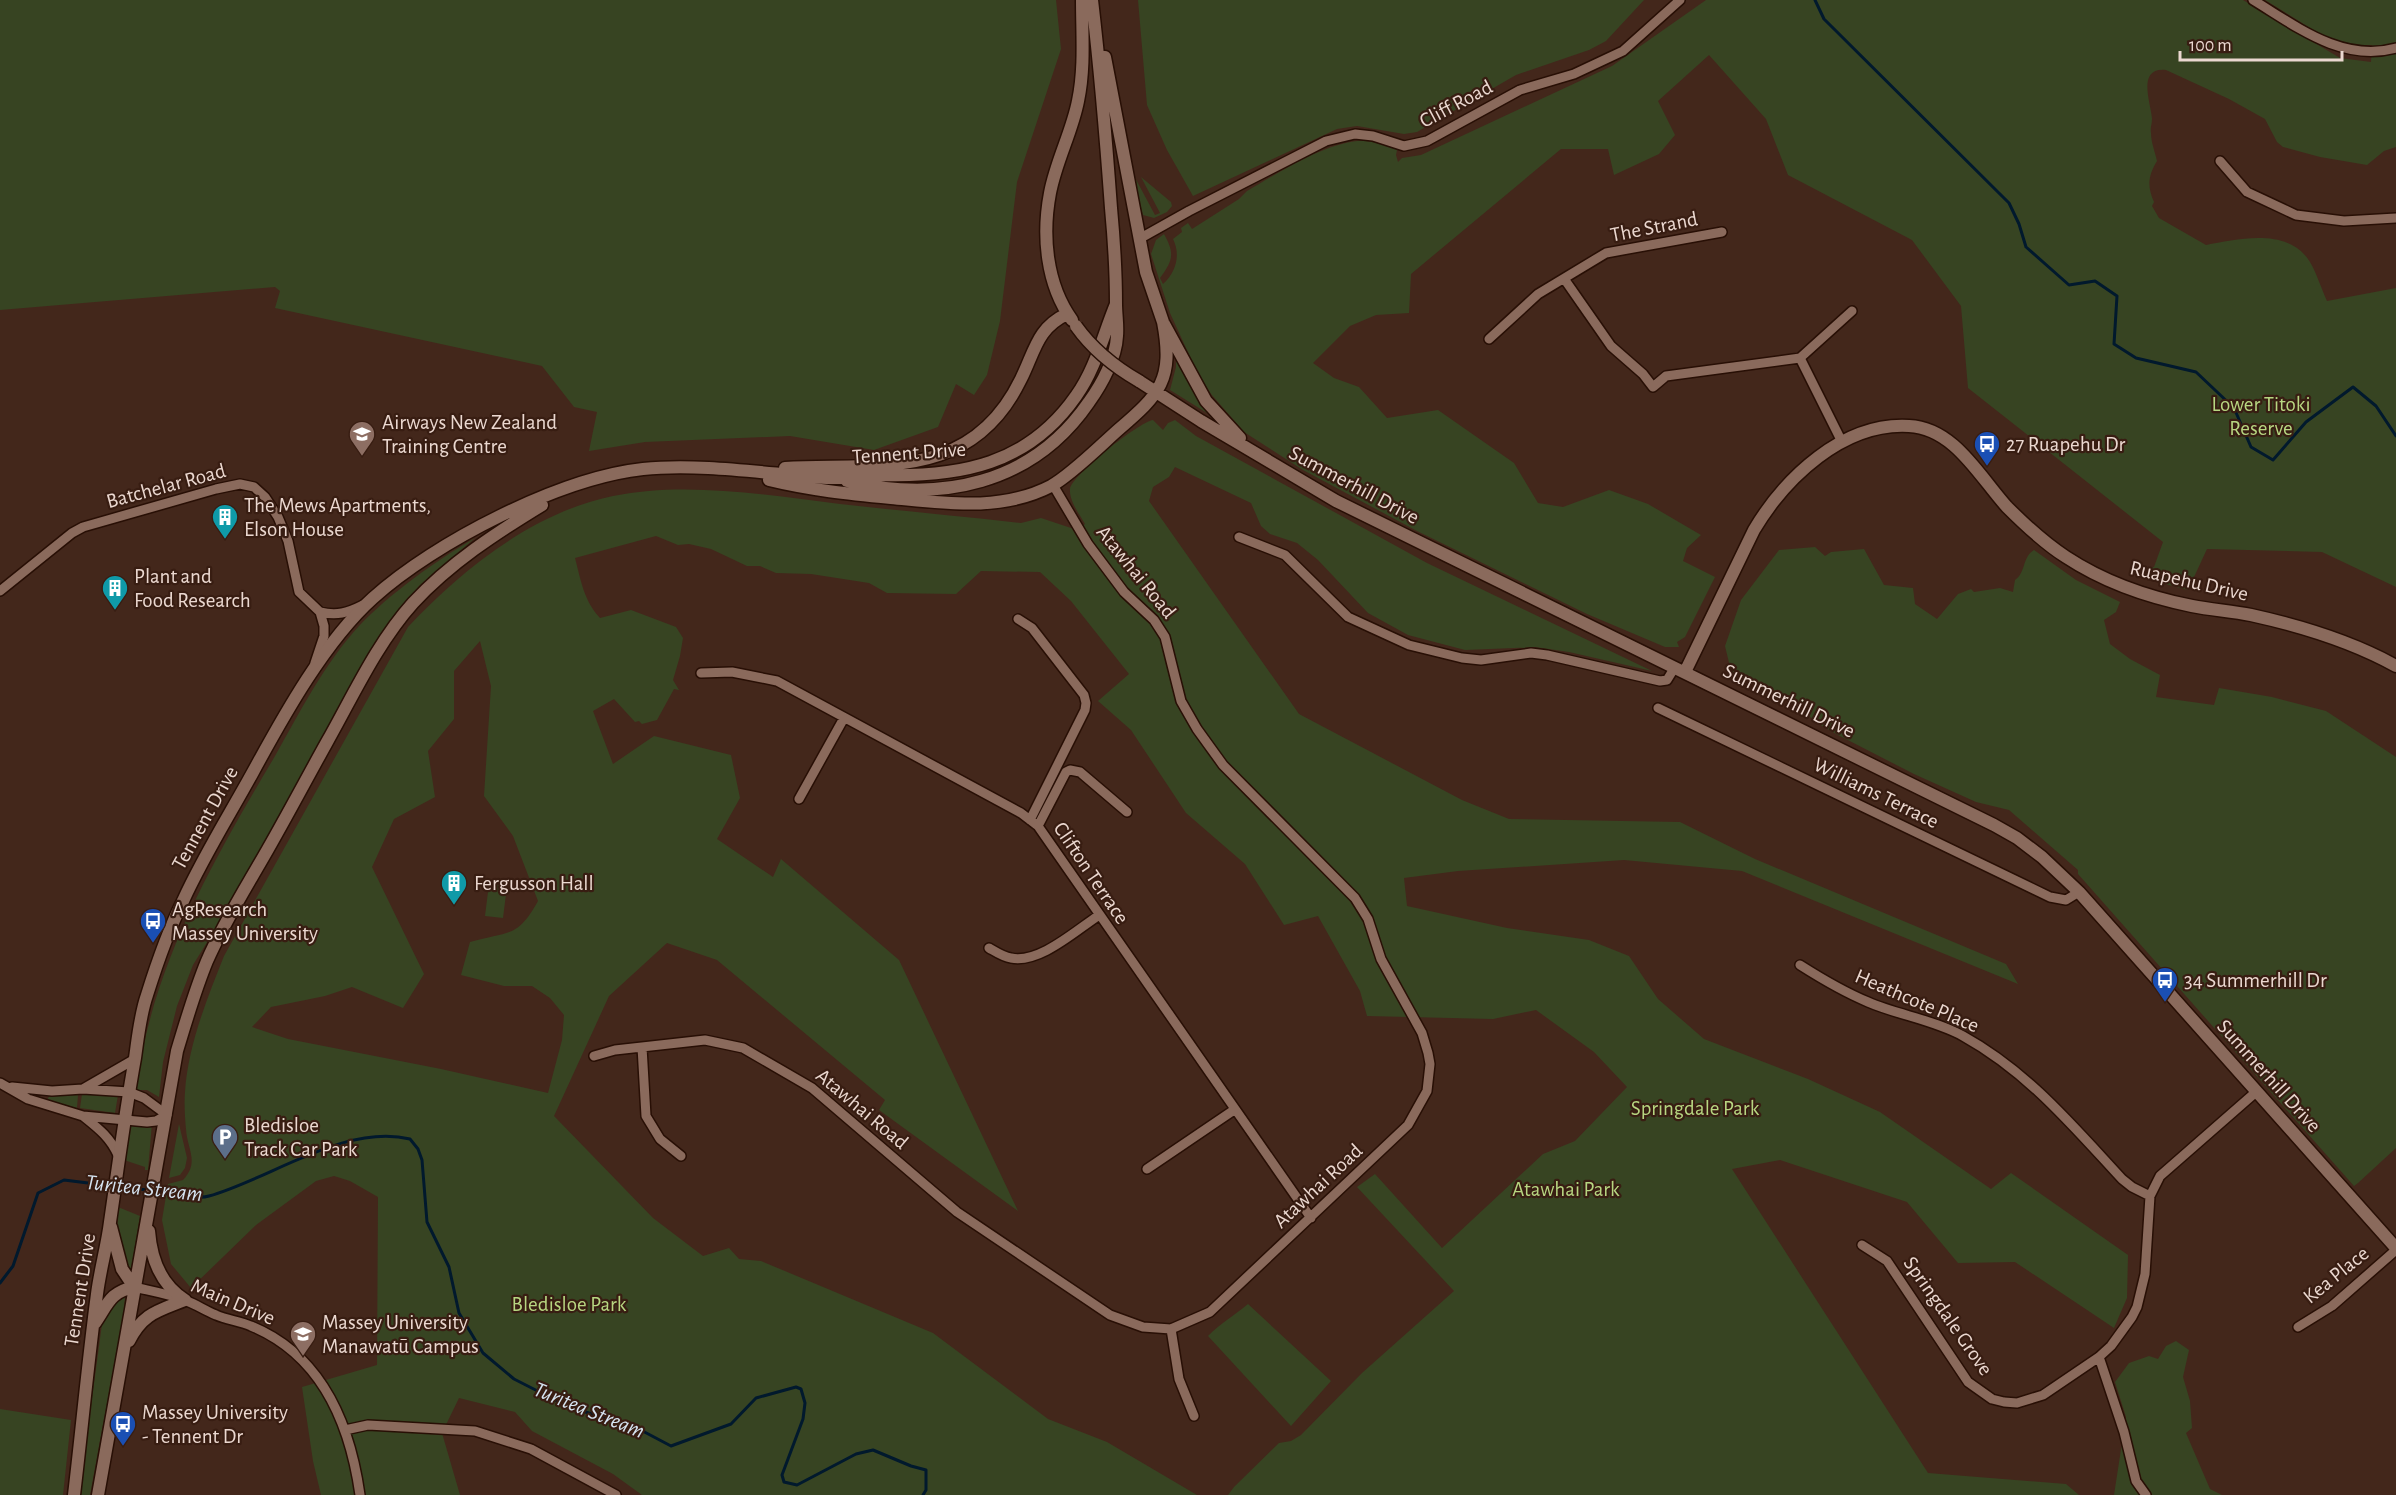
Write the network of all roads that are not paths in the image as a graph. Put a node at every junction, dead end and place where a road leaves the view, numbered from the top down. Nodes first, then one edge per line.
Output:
1 (1082, 0) edge
2 (1093, 0) edge
3 (1680, 0) edge
4 (2253, 0) edge
5 (2396, 48) edge
6 (2220, 161) dead end
7 (2396, 218) edge
8 (1722, 232) dead end
9 (1140, 239) junction
10 (1565, 280) junction
11 (1851, 311) dead end
12 (1067, 314) junction
13 (1163, 321) junction
14 (1489, 339) dead end
15 (1800, 358) junction
16 (1156, 392) junction
17 (1842, 442) junction
18 (1261, 457) junction
19 (733, 471) junction
20 (576, 484) junction
21 (1053, 485) junction
22 (1239, 537) dead end
23 (0, 591) edge
24 (369, 601) junction
25 (320, 612) junction
26 (1018, 619) dead end
27 (2396, 666) edge
28 (1680, 670) junction
29 (701, 673) dead end
30 (310, 676) junction
31 (1658, 708) dead end
32 (843, 718) junction
33 (799, 798) dead end
34 (1127, 812) dead end
35 (1034, 823) junction
36 (2079, 892) junction
37 (1098, 916) junction
38 (989, 948) dead end
39 (1800, 965) dead end
40 (642, 1047) junction
41 (594, 1056) dead end
42 (135, 1059) junction
43 (0, 1083) edge
44 (10, 1086) junction
45 (83, 1089) junction
46 (129, 1092) junction
47 (2256, 1092) junction
48 (1234, 1110) junction
49 (167, 1115) junction
50 (83, 1116) junction
51 (124, 1121) junction
52 (681, 1156) dead end
53 (118, 1158) junction
54 (1147, 1169) dead end
55 (2150, 1196) junction
56 (148, 1218) junction
57 (1311, 1218) junction
58 (110, 1221) junction
59 (1862, 1245) dead end
60 (2396, 1249) edge
61 (134, 1287) junction
62 (185, 1300) junction
63 (93, 1326) junction
64 (2298, 1327) dead end
65 (1171, 1329) junction
66 (125, 1351) junction
67 (2099, 1357) junction
68 (1194, 1416) dead end
69 (345, 1430) junction
70 (74, 1495) edge
71 (98, 1495) edge
72 (360, 1495) edge
73 (616, 1495) edge
74 (2146, 1495) edge

1 - 12 main road, Summerhill Drive
2 - 9 main road
2 - 19 main road, Tennent Drive
3 - 9 street, Cliff Road
4 - 5 street
6 - 7 street
8 - 10 street, The Strand
9 - 13 main road
10 - 14 street, The Strand
10 - 15 street
11 - 15 street
12 - 16 main road, Summerhill Drive, bridge
12 - 19 main road
13 - 16 main road
13 - 18 main road
15 - 17 street
16 - 18 main road, Summerhill Drive
16 - 21 main road
17 - 27 main road, Ruapehu Drive
17 - 28 main road, Ruapehu Drive
18 - 28 main road, Summerhill Drive
19 - 20 main road, Tennent Drive
19 - 21 main road
20 - 24 main road, Tennent Drive
20 - 49 main road, Tennent Drive
21 - 57 street, Atawhai Road
22 - 28 street
23 - 25 street, Batchelar Road
24 - 25 street
24 - 30 main road, Tennent Drive
25 - 30 street
26 - 35 street
28 - 36 main road, Summerhill Drive
29 - 32 street, Clifton Terrace
30 - 42 main road, Tennent Drive
31 - 36 street, Williams Terrace
32 - 33 street
32 - 35 street, Clifton Terrace
34 - 35 street
35 - 37 street, Clifton Terrace
36 - 47 main road, Summerhill Drive
37 - 38 street
37 - 48 street, Clifton Terrace
39 - 55 street, Heathcote Place
40 - 41 street, Atawhai Road
40 - 52 street
40 - 65 street, Atawhai Road
42 - 45 street
42 - 46 main road, Tennent Drive
43 - 44 street
44 - 45 street
44 - 50 street
45 - 46 street
46 - 49 street
46 - 51 main road, Tennent Drive
47 - 55 street, Springdale Grove
47 - 60 main road, Summerhill Drive
48 - 54 street
48 - 57 street, Clifton Terrace
49 - 51 street
49 - 56 main road, Tennent Drive
50 - 51 street
50 - 53 street
51 - 53 main road, Tennent Drive
53 - 58 main road, Tennent Drive
55 - 67 street, Springdale Grove
56 - 61 main road, Tennent Drive
56 - 62 main road
57 - 65 street, Atawhai Road
58 - 61 main road
58 - 63 main road, Tennent Drive
59 - 67 street, Springdale Grove
60 - 64 street, Kea Place
61 - 62 street, Main Drive
61 - 63 main road
61 - 66 main road, Tennent Drive
62 - 66 main road
62 - 69 street, Main Drive
63 - 70 main road, Tennent Drive
65 - 68 street
66 - 71 main road, Tennent Drive
67 - 74 street
69 - 72 street, Main Drive
69 - 73 street

